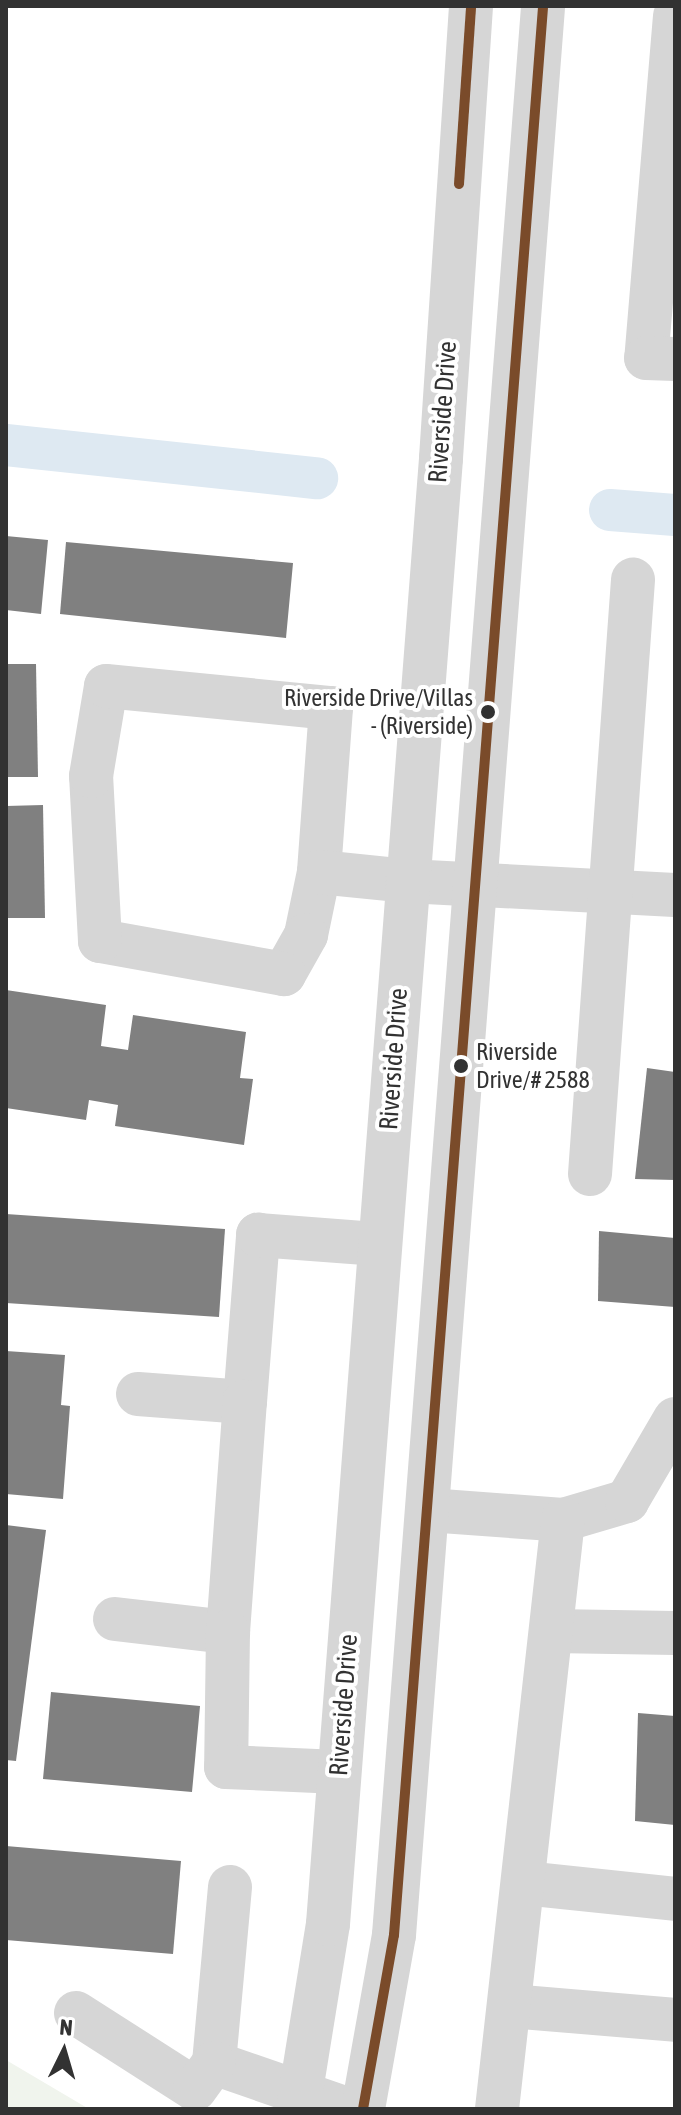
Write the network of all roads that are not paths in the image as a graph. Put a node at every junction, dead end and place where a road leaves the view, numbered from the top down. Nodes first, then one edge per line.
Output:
1 (471, 6) edge
2 (543, 6) edge
3 (675, 16) edge
4 (673, 68) edge
5 (675, 359) edge
6 (633, 580) dead end
7 (319, 872) junction
8 (407, 881) junction
9 (475, 883) junction
10 (610, 891) junction
11 (675, 895) edge
12 (590, 1174) dead end
13 (379, 1244) junction
14 (138, 1394) dead end
15 (245, 1402) junction
16 (675, 1419) edge
17 (428, 1510) junction
18 (563, 1520) junction
19 (115, 1619) dead end
20 (552, 1631) junction
21 (228, 1632) junction
22 (675, 1633) edge
23 (339, 1772) junction
24 (524, 1883) junction
25 (230, 1887) dead end
26 (675, 1899) edge
27 (510, 2006) junction
28 (76, 2013) dead end
29 (675, 2020) edge
30 (214, 2063) junction
31 (299, 2100) edge
32 (347, 2109) edge
33 (363, 2109) edge
34 (497, 2109) edge

1 - 8 street, Riverside Drive
2 - 9 street
3 - 4 street
4 - 5 street
6 - 10 street
7 - 7 street
7 - 8 street
8 - 9 street
8 - 13 street, Riverside Drive
9 - 10 street
9 - 17 street
10 - 11 street
10 - 12 street
13 - 15 street
13 - 23 street, Riverside Drive
14 - 15 street
15 - 21 street
16 - 18 street
17 - 18 street
17 - 33 street
18 - 20 street
19 - 21 street
20 - 22 street
20 - 24 street
21 - 23 street
23 - 31 street, Riverside Drive
24 - 26 street
24 - 27 street
25 - 30 street
27 - 29 street
27 - 34 street
28 - 30 street
30 - 31 street
31 - 32 street

